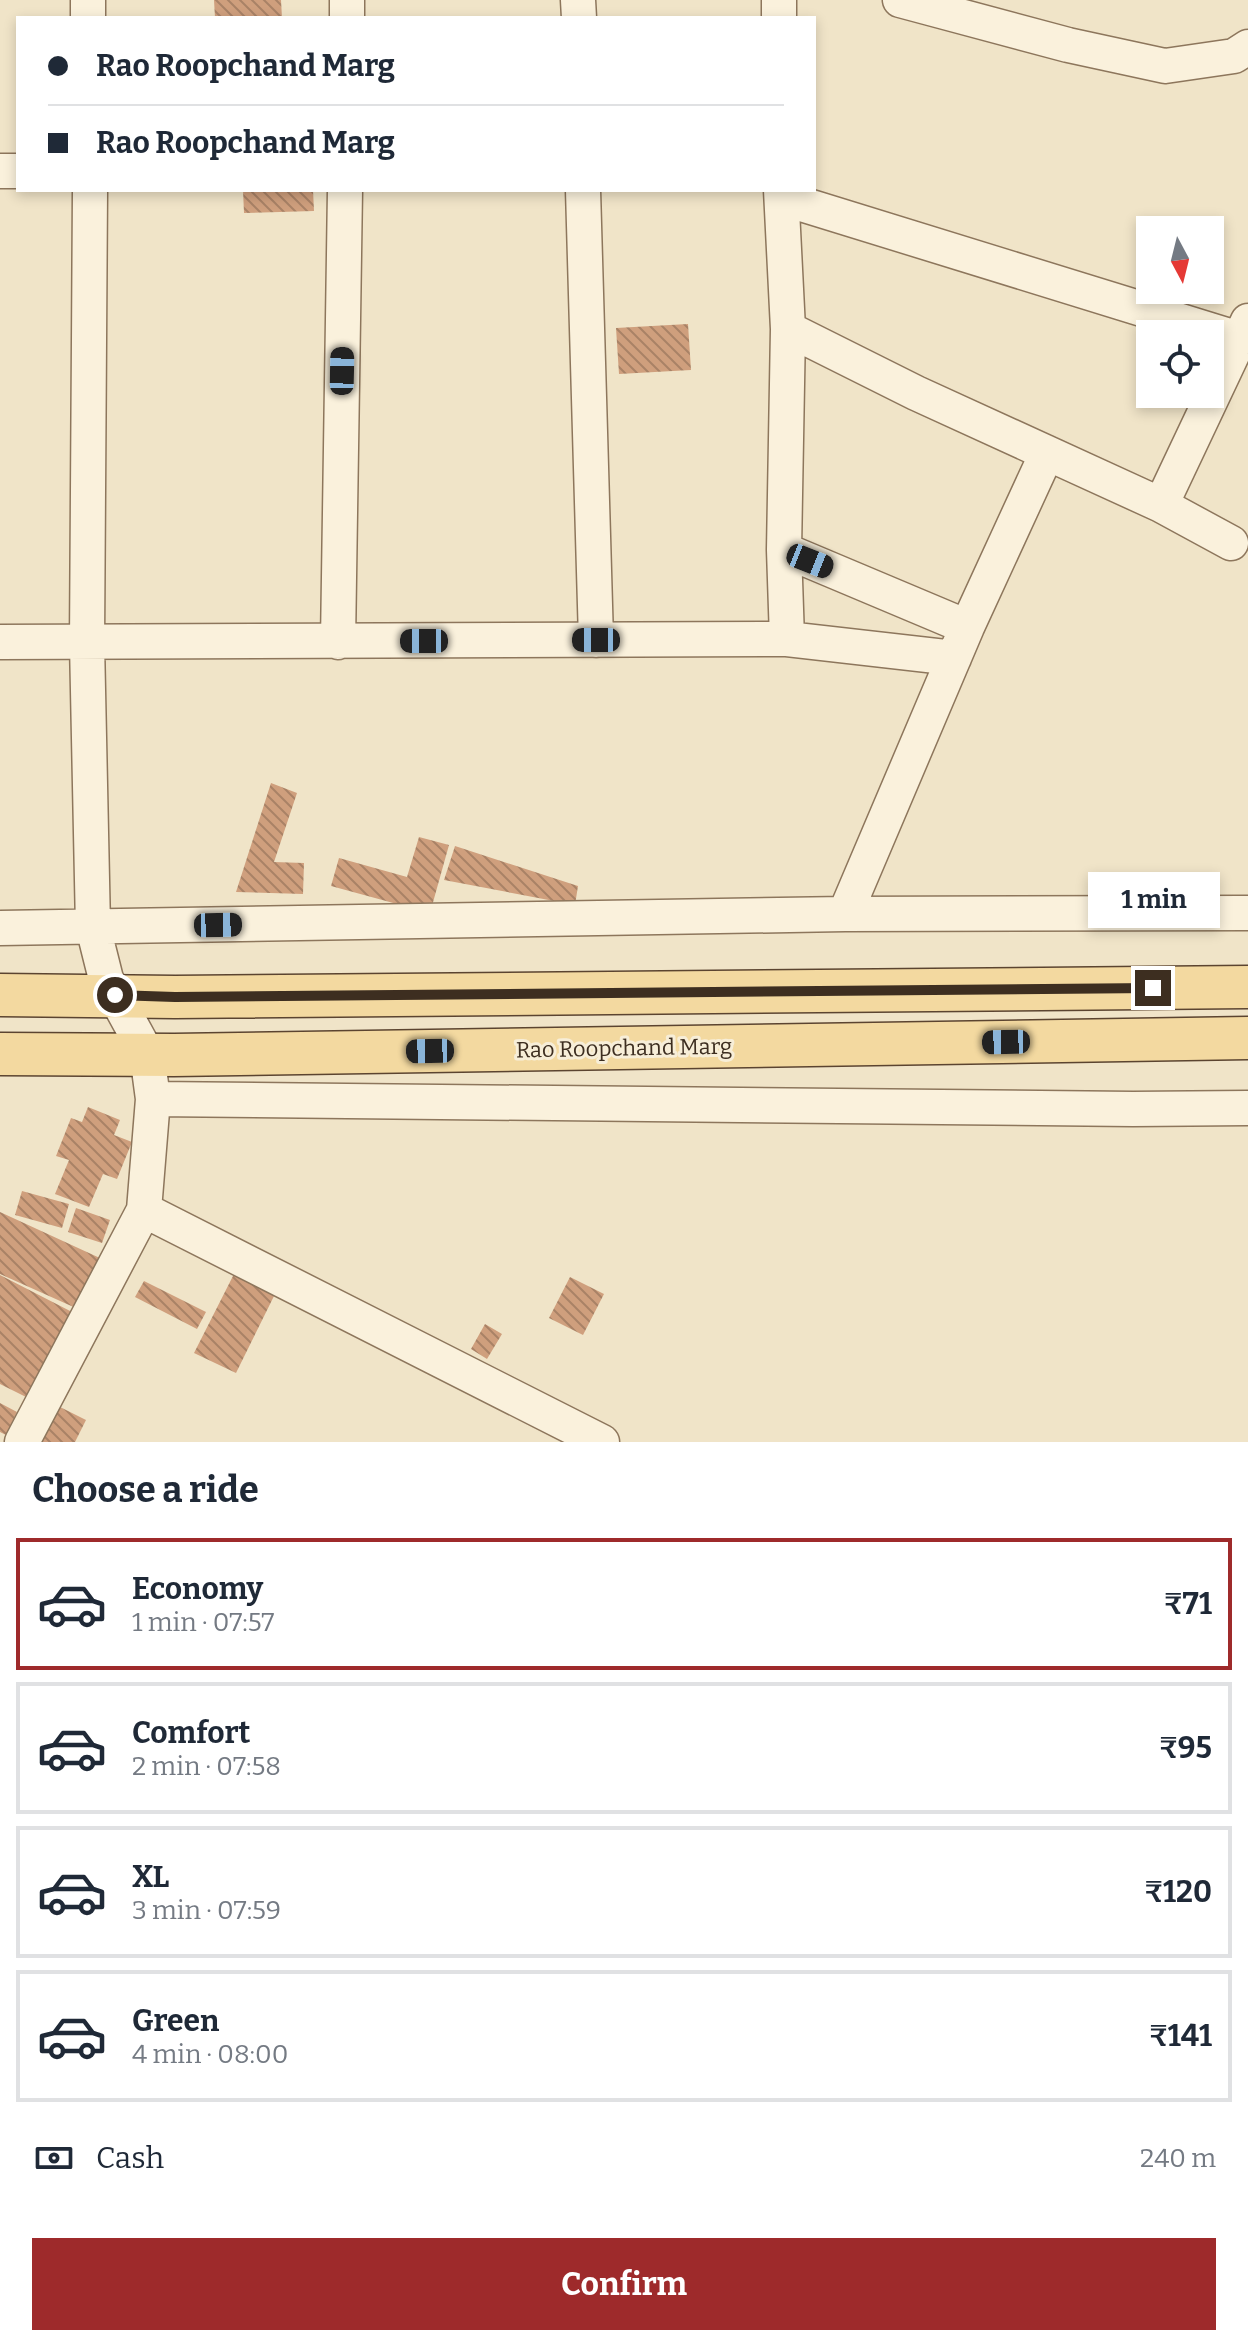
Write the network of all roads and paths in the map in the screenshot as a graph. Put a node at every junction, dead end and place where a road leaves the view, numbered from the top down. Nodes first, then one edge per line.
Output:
1 (900, 0) edge
2 (1248, 47) edge
3 (90, 192) edge
4 (345, 192) edge
5 (583, 192) edge
6 (782, 194) edge
7 (788, 329) junction
8 (1244, 330) edge
9 (1047, 453) junction
10 (1161, 505) junction
11 (1231, 543) dead end
12 (784, 550) junction
13 (967, 627) junction
14 (787, 639) junction
15 (596, 640) junction
16 (0, 642) edge
17 (338, 642) junction
18 (87, 643) junction
19 (954, 658) junction
20 (1248, 913) edge
21 (845, 914) junction
22 (93, 927) junction
23 (0, 928) edge
24 (1248, 987) edge
25 (0, 995) edge
26 (115, 995) junction
27 (1248, 1038) edge
28 (0, 1054) edge
29 (147, 1054) junction
30 (153, 1099) junction
31 (1248, 1108) edge
32 (144, 1210) junction
33 (0, 1437) edge
34 (11, 1442) edge
35 (22, 1442) edge
36 (602, 1442) edge

1 - 2 street
3 - 18 street
4 - 17 street
5 - 15 street
6 - 7 street
6 - 8 street
7 - 9 street
7 - 12 street
8 - 10 street
9 - 10 street
9 - 13 street
10 - 11 street
12 - 13 street
12 - 14 street
13 - 19 street
14 - 15 street
14 - 19 street
15 - 17 street
16 - 18 street
17 - 18 street
18 - 22 street
19 - 21 street
20 - 21 street
21 - 22 street
22 - 23 street
22 - 26 street
24 - 26 main road
25 - 26 main road
26 - 29 street
27 - 29 main road, Rao Roopchand Marg
28 - 29 main road, Rao Roopchand Marg
29 - 30 street
30 - 31 street
30 - 32 street
32 - 35 street
32 - 36 street
33 - 34 street

